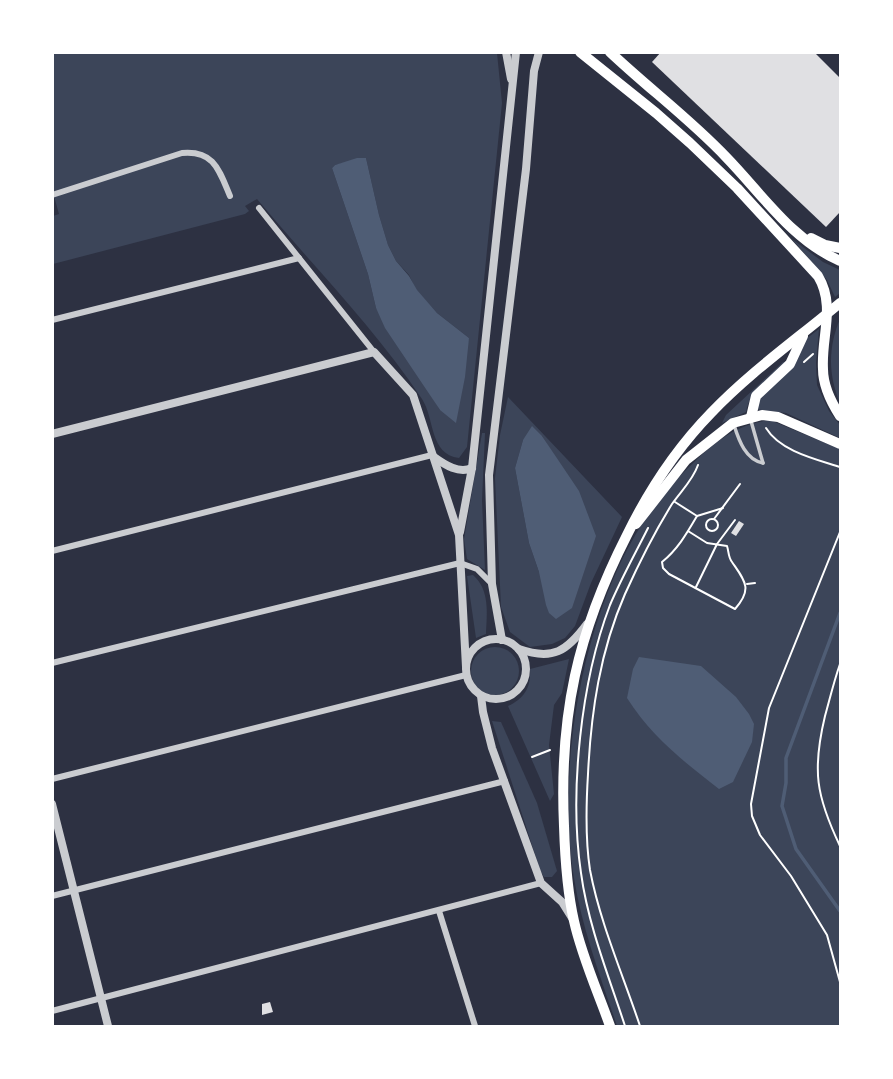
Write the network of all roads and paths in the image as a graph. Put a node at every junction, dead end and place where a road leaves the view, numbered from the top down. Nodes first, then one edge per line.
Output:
1 (506, 52) edge
2 (516, 52) edge
3 (539, 52) edge
4 (580, 52) edge
5 (610, 52) edge
6 (513, 92) junction
7 (52, 195) edge
8 (230, 196) dead end
9 (259, 208) dead end
10 (787, 225) junction
11 (841, 248) edge
12 (299, 258) junction
13 (841, 261) edge
14 (841, 303) edge
15 (828, 314) junction
16 (52, 320) edge
17 (804, 332) junction
18 (374, 352) junction
19 (841, 416) edge
20 (751, 417) junction
21 (733, 423) junction
22 (762, 425) dead end
23 (52, 434) edge
24 (841, 444) edge
25 (432, 455) junction
26 (698, 465) dead end
27 (841, 467) edge
28 (472, 468) junction
29 (740, 484) dead end
30 (674, 501) junction
31 (723, 508) junction
32 (708, 513) junction
33 (697, 516) junction
34 (713, 519) junction
35 (736, 520) dead end
36 (649, 526) dead end
37 (716, 529) junction
38 (628, 531) junction
39 (688, 531) junction
40 (841, 532) edge
41 (724, 534) junction
42 (459, 535) junction
43 (717, 544) junction
44 (52, 551) edge
45 (460, 563) junction
46 (755, 583) dead end
47 (492, 584) junction
48 (746, 584) junction
49 (695, 588) junction
50 (587, 624) junction
51 (502, 640) junction
52 (517, 648) junction
53 (52, 663) edge
54 (841, 664) edge
55 (466, 671) junction
56 (481, 696) junction
57 (550, 750) dead end
58 (532, 757) dead end
59 (52, 779) edge
60 (505, 781) junction
61 (52, 804) edge
62 (841, 846) edge
63 (541, 883) junction
64 (73, 891) junction
65 (52, 896) edge
66 (439, 911) junction
67 (574, 921) junction
68 (841, 982) edge
69 (101, 999) junction
70 (52, 1011) edge
71 (108, 1027) edge
72 (475, 1027) edge
73 (610, 1027) edge
74 (625, 1027) edge
75 (640, 1027) edge

1 - 6 street
2 - 6 street
3 - 47 street
4 - 15 main road
5 - 10 main road
6 - 28 street
7 - 8 street
9 - 12 street
10 - 11 main road
10 - 13 main road
12 - 16 street
12 - 18 street
14 - 15 main road
15 - 17 main road
15 - 19 main road
17 - 20 main road
17 - 38 main road
18 - 23 street
18 - 25 street
20 - 21 main road
20 - 21 lane
20 - 24 main road
21 - 38 main road
22 - 27 path
25 - 28 street
25 - 42 street
25 - 44 street
26 - 30 path
28 - 42 street
29 - 31 path
30 - 33 path
30 - 75 path
31 - 32 path
31 - 34 path
32 - 33 path
32 - 34 path
33 - 39 path
34 - 37 path
34 - 37 path
35 - 41 path
36 - 74 path
37 - 41 path
38 - 50 main road
39 - 43 path
39 - 49 path
40 - 68 path
41 - 43 path
42 - 45 street
43 - 48 path
43 - 49 path
45 - 47 street
45 - 53 street
45 - 55 street
46 - 48 path
47 - 51 street
48 - 49 path
50 - 52 street
50 - 67 main road
51 - 52 street
51 - 55 street
52 - 56 street
54 - 62 path
55 - 56 street
55 - 59 street
56 - 60 street
57 - 58 path
60 - 63 street
60 - 64 street
61 - 64 street
63 - 66 street
63 - 67 street
64 - 65 street
64 - 69 street
66 - 69 street
66 - 72 street
67 - 73 main road
69 - 70 street
69 - 71 street

